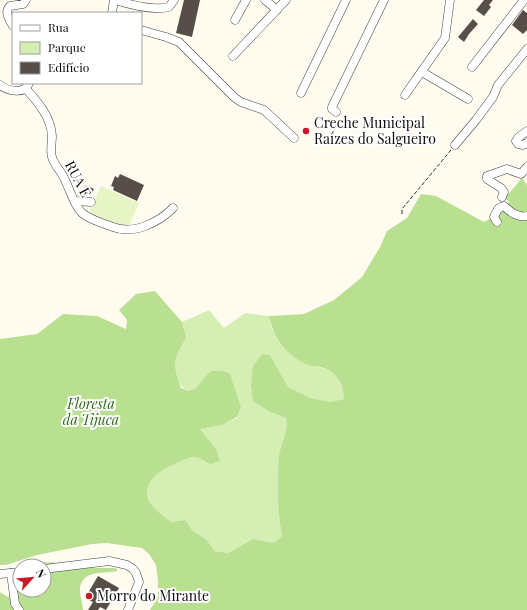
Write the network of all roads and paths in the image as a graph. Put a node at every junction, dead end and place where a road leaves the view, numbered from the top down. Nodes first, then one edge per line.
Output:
1 (26, 0) edge
2 (114, 0) edge
3 (246, 0) edge
4 (265, 0) edge
5 (286, 0) edge
6 (346, 0) edge
7 (384, 0) edge
8 (450, 0) edge
9 (524, 0) edge
10 (171, 3) edge
11 (277, 10) junction
12 (112, 12) edge
13 (235, 20) dead end
14 (12, 24) edge
15 (142, 30) edge
16 (527, 49) edge
17 (233, 56) dead end
18 (472, 67) dead end
19 (422, 72) junction
20 (0, 85) edge
21 (27, 86) edge
22 (301, 93) dead end
23 (405, 95) dead end
24 (468, 99) dead end
25 (336, 112) dead end
26 (527, 131) edge
27 (294, 138) dead end
28 (527, 143) edge
29 (455, 145) joint
30 (526, 172) edge
31 (502, 197) dead end
32 (75, 201) junction
33 (91, 202) dead end
34 (173, 208) dead end
35 (402, 214) dead end
36 (527, 216) edge
37 (497, 222) dead end
38 (52, 568) edge
39 (11, 573) joint
40 (0, 574) edge
41 (19, 610) edge
42 (128, 610) edge

1 - 14 street
2 - 10 street
2 - 12 street
3 - 13 street
4 - 11 street
5 - 11 street
6 - 22 street
7 - 25 street
8 - 19 street
9 - 18 street
11 - 17 street
15 - 27 street
16 - 29 street
19 - 23 street
19 - 24 street
20 - 21 street
21 - 32 street, RUA E
26 - 28 street
29 - 35 path
30 - 31 street
32 - 33 street
32 - 34 street, RUA E
36 - 37 street
38 - 42 street
39 - 40 street
39 - 41 street

